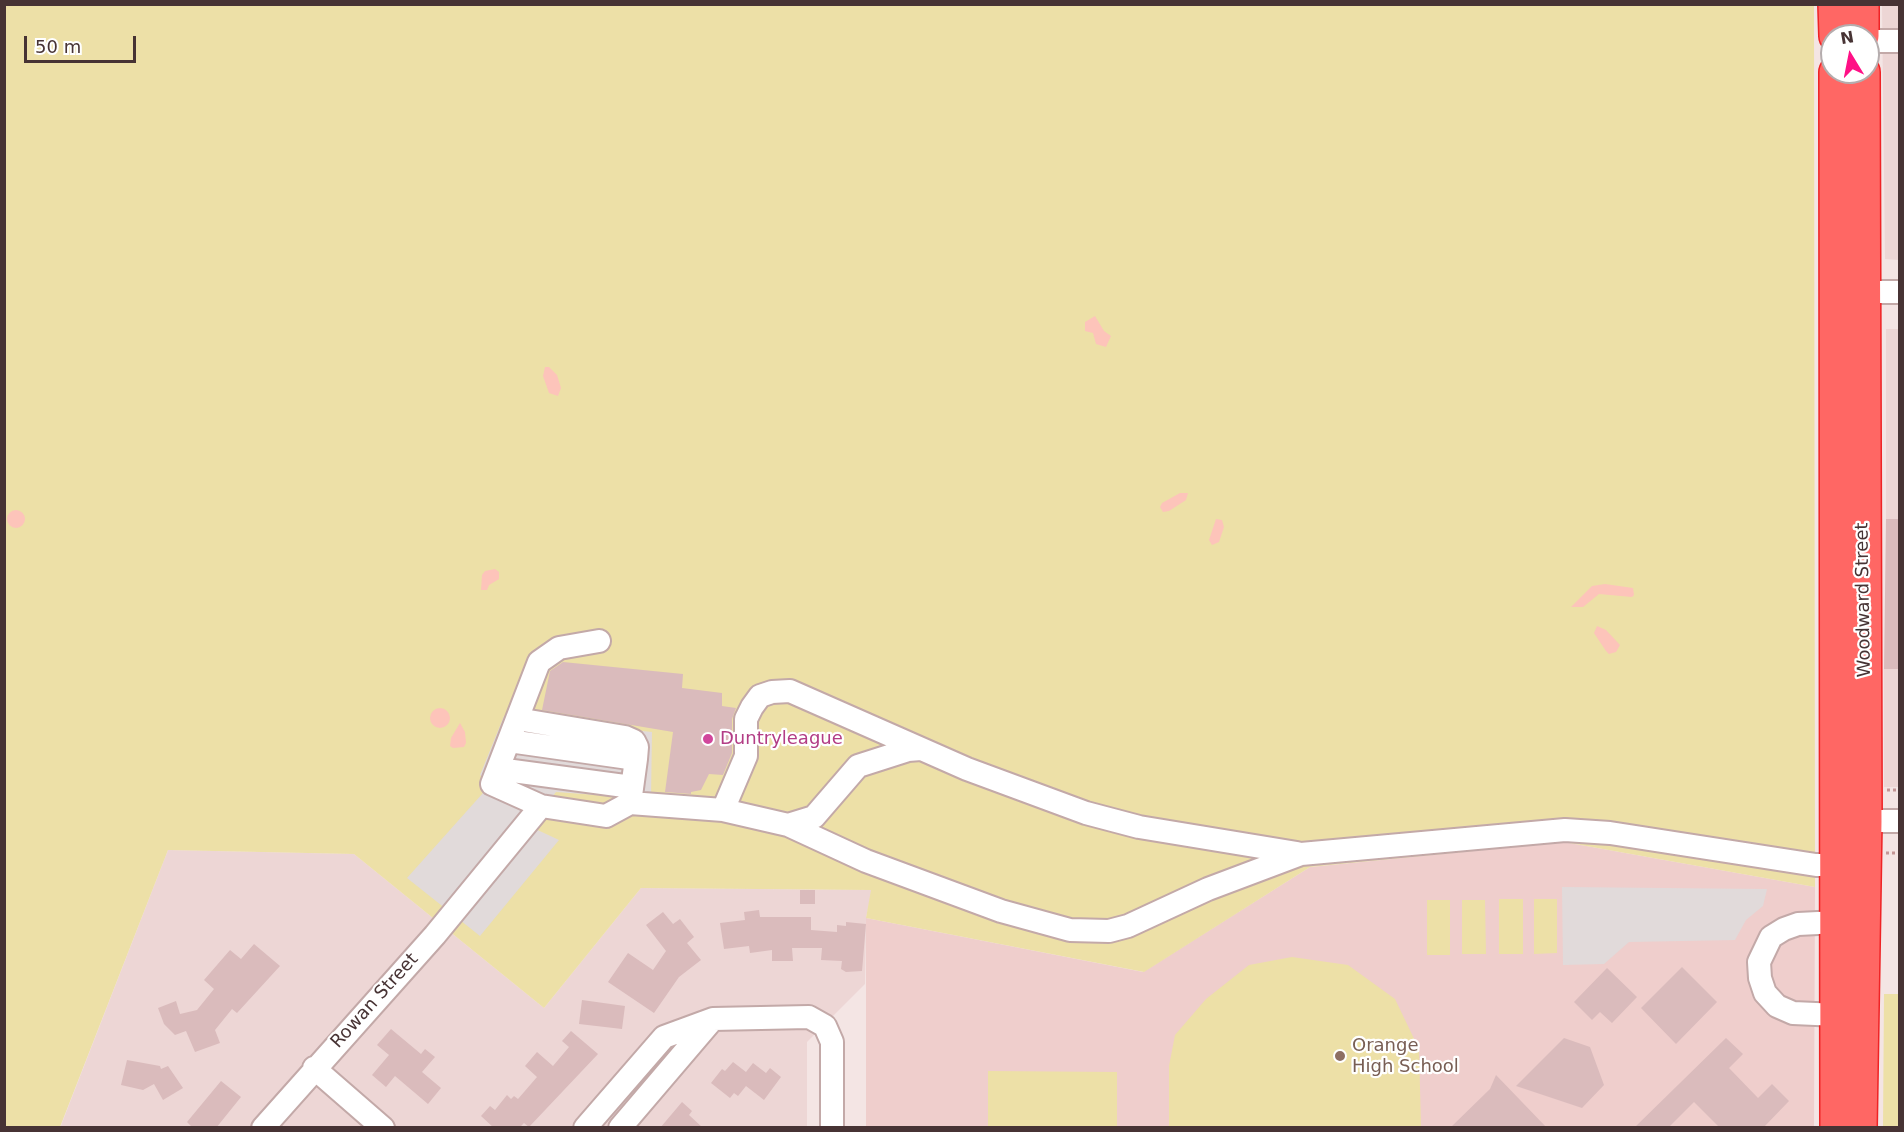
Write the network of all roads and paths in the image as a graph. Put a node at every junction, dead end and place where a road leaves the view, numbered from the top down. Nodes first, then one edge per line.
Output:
1 (1835, 4) edge
2 (1862, 4) edge
3 (1836, 24) edge
4 (1862, 24) edge
5 (1899, 40) edge
6 (1880, 41) edge
7 (1837, 84) edge
8 (1862, 84) edge
9 (1850, 292) junction
10 (1899, 292) edge
11 (1865, 616) junction
12 (599, 641) dead end
13 (1838, 694) junction
14 (517, 719) junction
15 (509, 741) junction
16 (921, 749) junction
17 (636, 759) junction
18 (498, 769) junction
19 (1882, 790) dead end
20 (1899, 790) edge
21 (631, 795) junction
22 (541, 806) junction
23 (723, 810) junction
24 (1852, 821) junction
25 (1899, 821) edge
26 (788, 825) junction
27 (1881, 853) dead end
28 (1899, 853) edge
29 (1301, 854) junction
30 (1838, 864) junction
31 (1838, 922) junction
32 (1838, 1015) junction
33 (713, 1019) junction
34 (314, 1068) junction
35 (596, 1124) edge
36 (263, 1128) edge
37 (383, 1128) edge
38 (620, 1128) edge
39 (832, 1128) edge
40 (1837, 1128) edge
41 (1860, 1128) edge

1 - 3 highway
2 - 4 highway
5 - 6 street
7 - 9 highway, Woodward Street
8 - 9 highway, Woodward Street
9 - 10 street
9 - 11 highway, Woodward Street
9 - 13 highway, Woodward Street
11 - 13 street
11 - 24 highway, Woodward Street
12 - 14 street
13 - 24 highway, Woodward Street
14 - 15 street
14 - 17 street
15 - 17 street
15 - 18 street
16 - 23 street
16 - 26 street
16 - 29 street
17 - 21 street
18 - 21 street
18 - 22 street
19 - 20 path
21 - 22 street
21 - 23 street
22 - 34 street, Rowan Street
23 - 26 street
24 - 25 street
24 - 30 highway, Woodward Street
24 - 41 highway, Woodward Street
26 - 29 street
27 - 28 path
29 - 30 street
30 - 31 highway, Woodward Street
31 - 32 highway, Woodward Street
31 - 32 street
32 - 40 highway, Woodward Street
33 - 35 street
33 - 38 street
33 - 39 street
34 - 36 street, Rowan Street
34 - 37 street

